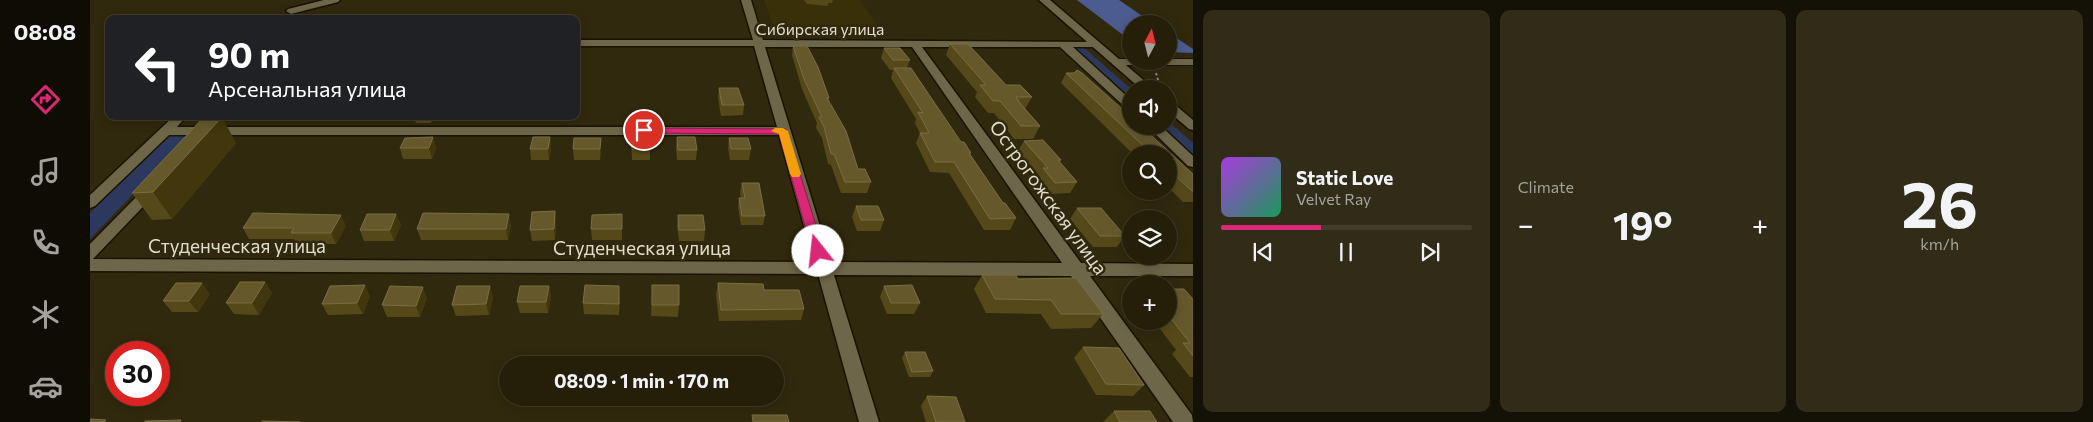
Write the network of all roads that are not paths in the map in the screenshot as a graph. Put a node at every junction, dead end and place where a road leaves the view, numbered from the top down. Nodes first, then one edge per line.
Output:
1 (302, 0) edge
2 (746, 0) edge
3 (1044, 0) edge
4 (330, 1) edge
5 (291, 11) junction
6 (287, 15) edge
7 (580, 43) edge
8 (758, 43) junction
9 (915, 44) junction
10 (1063, 44) junction
11 (1094, 44) junction
12 (1115, 62) junction
13 (1193, 62) edge
14 (1137, 80) edge
15 (1122, 98) edge
16 (1177, 113) edge
17 (177, 120) edge
18 (216, 120) edge
19 (1193, 126) edge
20 (207, 130) junction
21 (166, 131) junction
22 (783, 131) junction
23 (1163, 135) edge
24 (194, 144) edge
25 (1193, 162) edge
26 (162, 178) edge
27 (90, 204) edge
28 (90, 254) edge
29 (90, 265) edge
30 (823, 269) junction
31 (1076, 270) junction
32 (1193, 270) edge
33 (869, 422) edge
34 (1186, 422) edge

1 - 5 street
2 - 8 street
3 - 11 street
4 - 5 street
5 - 6 street
7 - 8 street, Сибирская улица
8 - 9 street, Сибирская улица
8 - 22 street
9 - 10 street, Сибирская улица
9 - 31 street, Острогожская улица
10 - 11 street, Сибирская улица
10 - 15 street
11 - 12 street
12 - 13 lane
12 - 14 street
16 - 19 street
17 - 21 street
18 - 20 street
20 - 21 street
20 - 22 street
20 - 24 street
21 - 27 street
22 - 30 street
23 - 25 street
26 - 28 street
29 - 30 street, Студенческая улица
30 - 31 street, Студенческая улица
30 - 33 street
31 - 32 street, Студенческая улица
31 - 34 street, Острогожская улица

